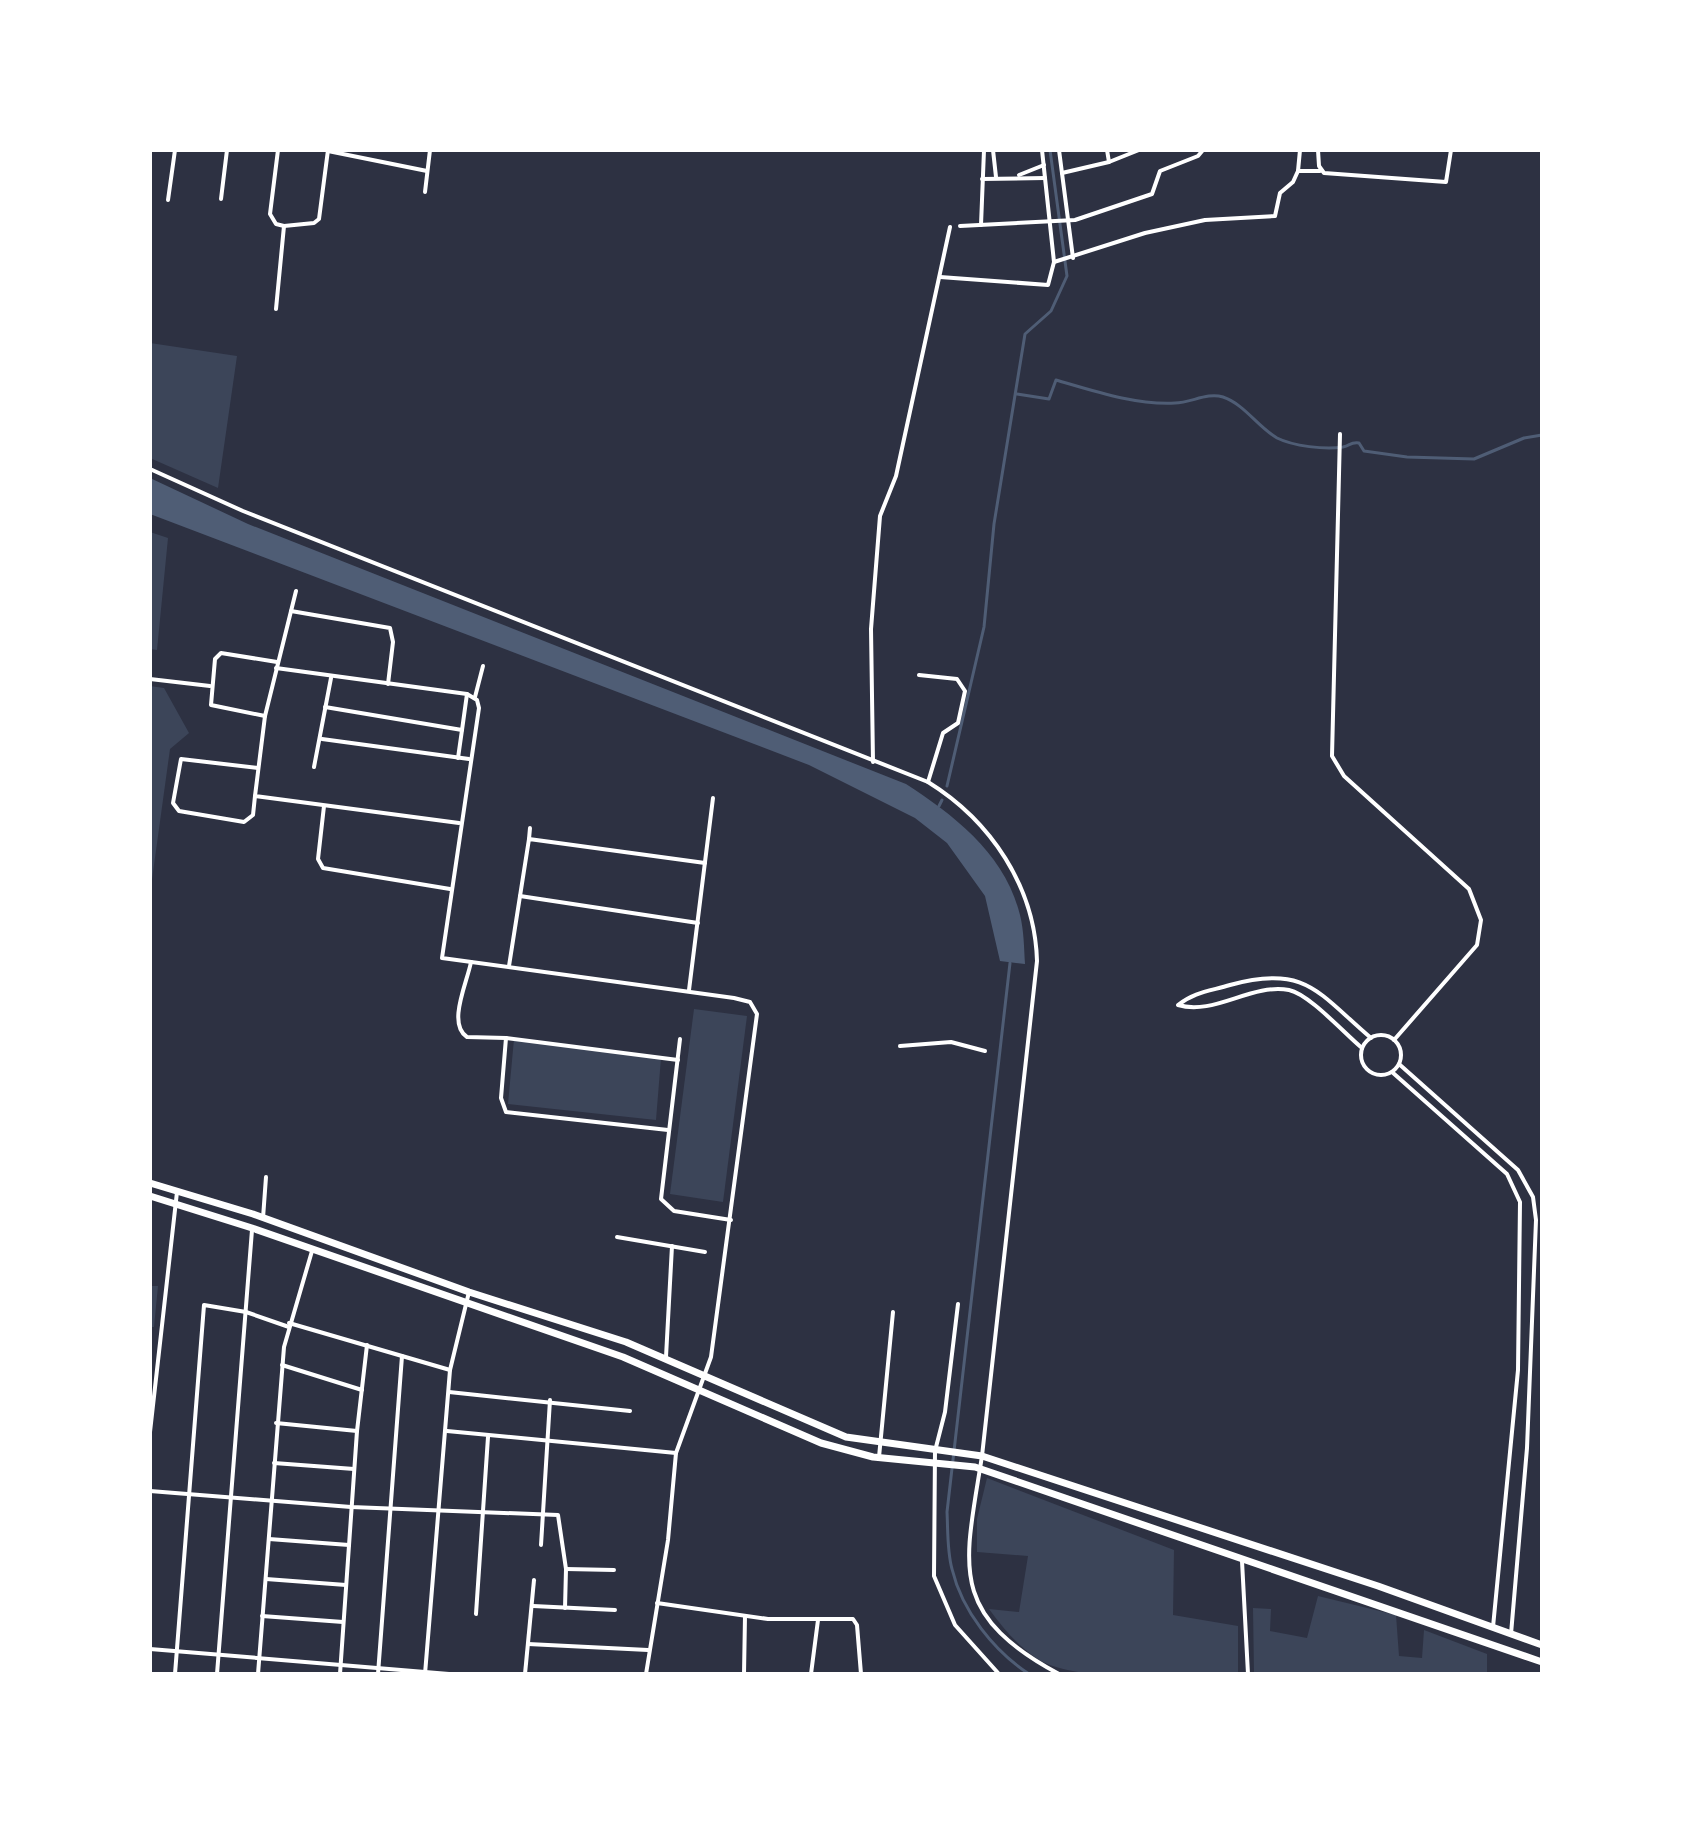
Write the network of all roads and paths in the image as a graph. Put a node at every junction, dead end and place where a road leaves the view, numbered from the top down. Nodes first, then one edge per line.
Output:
1 (175, 150) edge
2 (227, 150) edge
3 (278, 150) edge
4 (328, 150) edge
5 (430, 150) edge
6 (984, 150) edge
7 (993, 150) edge
8 (1042, 150) edge
9 (1059, 150) edge
10 (1107, 150) edge
11 (1139, 150) edge
12 (1203, 150) edge
13 (1300, 150) edge
14 (1318, 150) edge
15 (1451, 150) edge
16 (1109, 162) junction
17 (1044, 165) junction
18 (427, 171) junction
19 (1298, 171) junction
20 (1321, 171) junction
21 (1062, 173) junction
22 (1017, 176) junction
23 (996, 177) junction
24 (1045, 178) junction
25 (982, 179) junction
26 (425, 192) dead end
27 (221, 199) dead end
28 (168, 200) dead end
29 (1068, 221) junction
30 (1050, 223) junction
31 (981, 225) junction
32 (284, 226) junction
33 (960, 226) dead end
34 (950, 227) dead end
35 (1073, 258) junction
36 (1054, 262) junction
37 (940, 277) junction
38 (276, 309) dead end
39 (1340, 434) dead end
40 (150, 469) edge
41 (296, 591) dead end
42 (291, 611) junction
43 (276, 665) junction
44 (483, 666) dead end
45 (919, 675) dead end
46 (331, 678) junction
47 (150, 679) edge
48 (388, 684) junction
49 (210, 686) junction
50 (467, 694) junction
51 (475, 697) junction
52 (325, 707) junction
53 (265, 716) junction
54 (462, 730) junction
55 (322, 739) junction
56 (458, 758) junction
57 (470, 759) junction
58 (873, 762) junction
59 (314, 767) dead end
60 (258, 768) junction
61 (928, 782) junction
62 (255, 796) junction
63 (713, 798) dead end
64 (325, 804) junction
65 (459, 823) junction
66 (530, 828) dead end
67 (529, 839) junction
68 (705, 863) junction
69 (450, 889) junction
70 (520, 896) junction
71 (698, 923) junction
72 (471, 962) junction
73 (509, 966) junction
74 (689, 990) junction
75 (506, 1038) junction
76 (1371, 1038) junction
77 (680, 1039) dead end
78 (1394, 1040) junction
79 (900, 1046) dead end
80 (1362, 1048) junction
81 (985, 1051) dead end
82 (678, 1060) junction
83 (1399, 1064) junction
84 (1392, 1072) junction
85 (668, 1130) junction
86 (266, 1177) dead end
87 (150, 1183) edge
88 (177, 1191) junction
89 (150, 1196) edge
90 (176, 1203) junction
91 (263, 1218) junction
92 (731, 1220) junction
93 (252, 1228) junction
94 (617, 1237) dead end
95 (672, 1246) junction
96 (312, 1248) junction
97 (705, 1252) dead end
98 (469, 1292) junction
99 (958, 1304) dead end
100 (466, 1305) junction
101 (246, 1312) junction
102 (893, 1312) dead end
103 (289, 1325) junction
104 (367, 1345) junction
105 (402, 1356) junction
106 (666, 1357) junction
107 (282, 1365) junction
108 (450, 1370) junction
109 (707, 1375) junction
110 (700, 1388) junction
111 (362, 1390) junction
112 (449, 1392) junction
113 (550, 1400) junction
114 (630, 1411) dead end
115 (276, 1423) junction
116 (357, 1431) junction
117 (447, 1431) junction
118 (150, 1432) edge
119 (488, 1437) junction
120 (545, 1442) junction
121 (882, 1444) junction
122 (940, 1452) junction
123 (676, 1453) junction
124 (980, 1456) junction
125 (879, 1457) junction
126 (274, 1463) junction
127 (937, 1464) junction
128 (978, 1468) junction
129 (354, 1469) junction
130 (150, 1491) edge
131 (189, 1495) junction
132 (230, 1498) junction
133 (271, 1502) junction
134 (351, 1507) junction
135 (389, 1508) junction
136 (439, 1509) junction
137 (483, 1513) junction
138 (540, 1517) junction
139 (269, 1539) junction
140 (349, 1545) junction
141 (541, 1545) dead end
142 (1242, 1559) junction
143 (566, 1569) junction
144 (614, 1570) dead end
145 (266, 1579) junction
146 (534, 1580) dead end
147 (346, 1585) junction
148 (657, 1603) junction
149 (533, 1606) junction
150 (565, 1608) junction
151 (615, 1610) dead end
152 (476, 1614) dead end
153 (262, 1616) junction
154 (745, 1616) junction
155 (818, 1620) junction
156 (343, 1622) junction
157 (1493, 1627) junction
158 (1511, 1634) junction
159 (528, 1644) junction
160 (1542, 1645) edge
161 (150, 1649) edge
162 (648, 1650) junction
163 (177, 1651) junction
164 (218, 1654) junction
165 (259, 1658) junction
166 (1542, 1662) edge
167 (341, 1663) junction
168 (379, 1666) junction
169 (425, 1673) edge
170 (175, 1674) edge
171 (217, 1674) edge
172 (258, 1674) edge
173 (340, 1674) edge
174 (378, 1674) edge
175 (449, 1674) edge
176 (525, 1674) edge
177 (646, 1674) edge
178 (744, 1674) edge
179 (811, 1674) edge
180 (861, 1674) edge
181 (999, 1674) edge
182 (1059, 1674) edge
183 (1248, 1674) edge

1 - 28 street
2 - 27 street
3 - 32 street
4 - 18 street
4 - 32 street
5 - 18 street
6 - 25 street
7 - 23 street
8 - 17 street
9 - 21 street
10 - 16 street
11 - 16 street
12 - 29 street
13 - 19 street
14 - 20 street
15 - 20 street
16 - 21 street
17 - 22 street
17 - 24 street
18 - 26 street
19 - 20 street
19 - 35 street
21 - 29 street
22 - 23 street
22 - 24 street
23 - 25 street
24 - 30 street
25 - 31 street
29 - 30 street
29 - 35 street
30 - 31 street
30 - 36 street
31 - 33 street
32 - 38 street
34 - 37 street
35 - 36 street
36 - 37 street
37 - 58 street
39 - 78 street
40 - 58 street
41 - 42 street
42 - 43 street
42 - 48 street
43 - 46 street
43 - 49 street
43 - 53 street
44 - 51 street
45 - 61 street
46 - 48 street
46 - 52 street
47 - 49 street
48 - 50 street
49 - 53 street
50 - 51 street
50 - 54 street
51 - 57 street
52 - 54 street
52 - 55 street
53 - 60 street
54 - 56 street
55 - 56 street
55 - 59 street
56 - 57 street
57 - 65 street
58 - 61 street
60 - 62 street
60 - 62 street
61 - 124 street
62 - 64 street
63 - 68 street
64 - 65 street
64 - 69 street
65 - 69 street
66 - 67 street
67 - 68 street
67 - 70 street
68 - 71 street
69 - 72 street
70 - 71 street
70 - 73 street
71 - 74 street
72 - 73 street
72 - 75 street
73 - 74 street
74 - 92 street
75 - 82 street
75 - 85 street
76 - 78 street
76 - 80 street
76 - 80 street
77 - 82 street
78 - 83 street
79 - 81 street
80 - 84 street
82 - 85 street
83 - 84 street
83 - 158 street
84 - 157 street
85 - 92 street
86 - 91 street
87 - 88 main road
88 - 90 street
88 - 91 main road
89 - 90 main road
90 - 93 main road
90 - 118 street
91 - 98 main road
92 - 109 street
93 - 96 main road
93 - 101 street
94 - 95 street
95 - 97 street
95 - 106 street
96 - 100 main road
96 - 103 street
98 - 100 street
98 - 106 main road
99 - 122 street
100 - 108 street
100 - 110 main road
101 - 103 street
101 - 131 street
101 - 132 street
102 - 121 street
103 - 104 street
103 - 107 street
104 - 105 street
104 - 111 street
105 - 108 street
105 - 135 street
106 - 109 main road
107 - 111 street
107 - 115 street
108 - 112 street
109 - 110 street
109 - 121 main road
110 - 123 street
110 - 125 main road
111 - 116 street
112 - 113 street
112 - 117 street
113 - 114 street
113 - 120 street
115 - 116 street
115 - 126 street
116 - 129 street
117 - 119 street
117 - 136 street
119 - 120 street
119 - 137 street
120 - 123 street
120 - 138 street
121 - 122 main road
121 - 125 street
122 - 124 main road
122 - 127 street
123 - 148 street
124 - 128 street
124 - 157 main road
125 - 127 main road
126 - 129 street
126 - 133 street
127 - 128 main road
127 - 181 street
128 - 142 main road
128 - 182 street
129 - 134 street
130 - 131 street
131 - 132 street
131 - 163 street
132 - 133 street
132 - 164 street
133 - 134 street
133 - 139 street
134 - 135 street
134 - 140 street
135 - 136 street
135 - 168 street
136 - 137 street
136 - 169 street
137 - 138 street
137 - 152 street
138 - 141 street
138 - 143 street
139 - 140 street
139 - 145 street
140 - 147 street
142 - 166 main road
142 - 183 street
143 - 144 street
143 - 150 street
145 - 147 street
145 - 153 street
146 - 149 street
147 - 156 street
148 - 154 street
148 - 162 street
149 - 150 street
149 - 159 street
150 - 151 street
153 - 156 street
153 - 165 street
154 - 155 street
154 - 178 street
155 - 179 street
155 - 180 street
156 - 167 street
157 - 158 main road
158 - 160 main road
159 - 162 street
159 - 176 street
161 - 163 street
162 - 177 street
163 - 164 street
163 - 170 street
164 - 165 street
164 - 171 street
165 - 167 street
165 - 172 street
167 - 168 street
167 - 173 street
168 - 169 street
168 - 174 street
169 - 175 street

